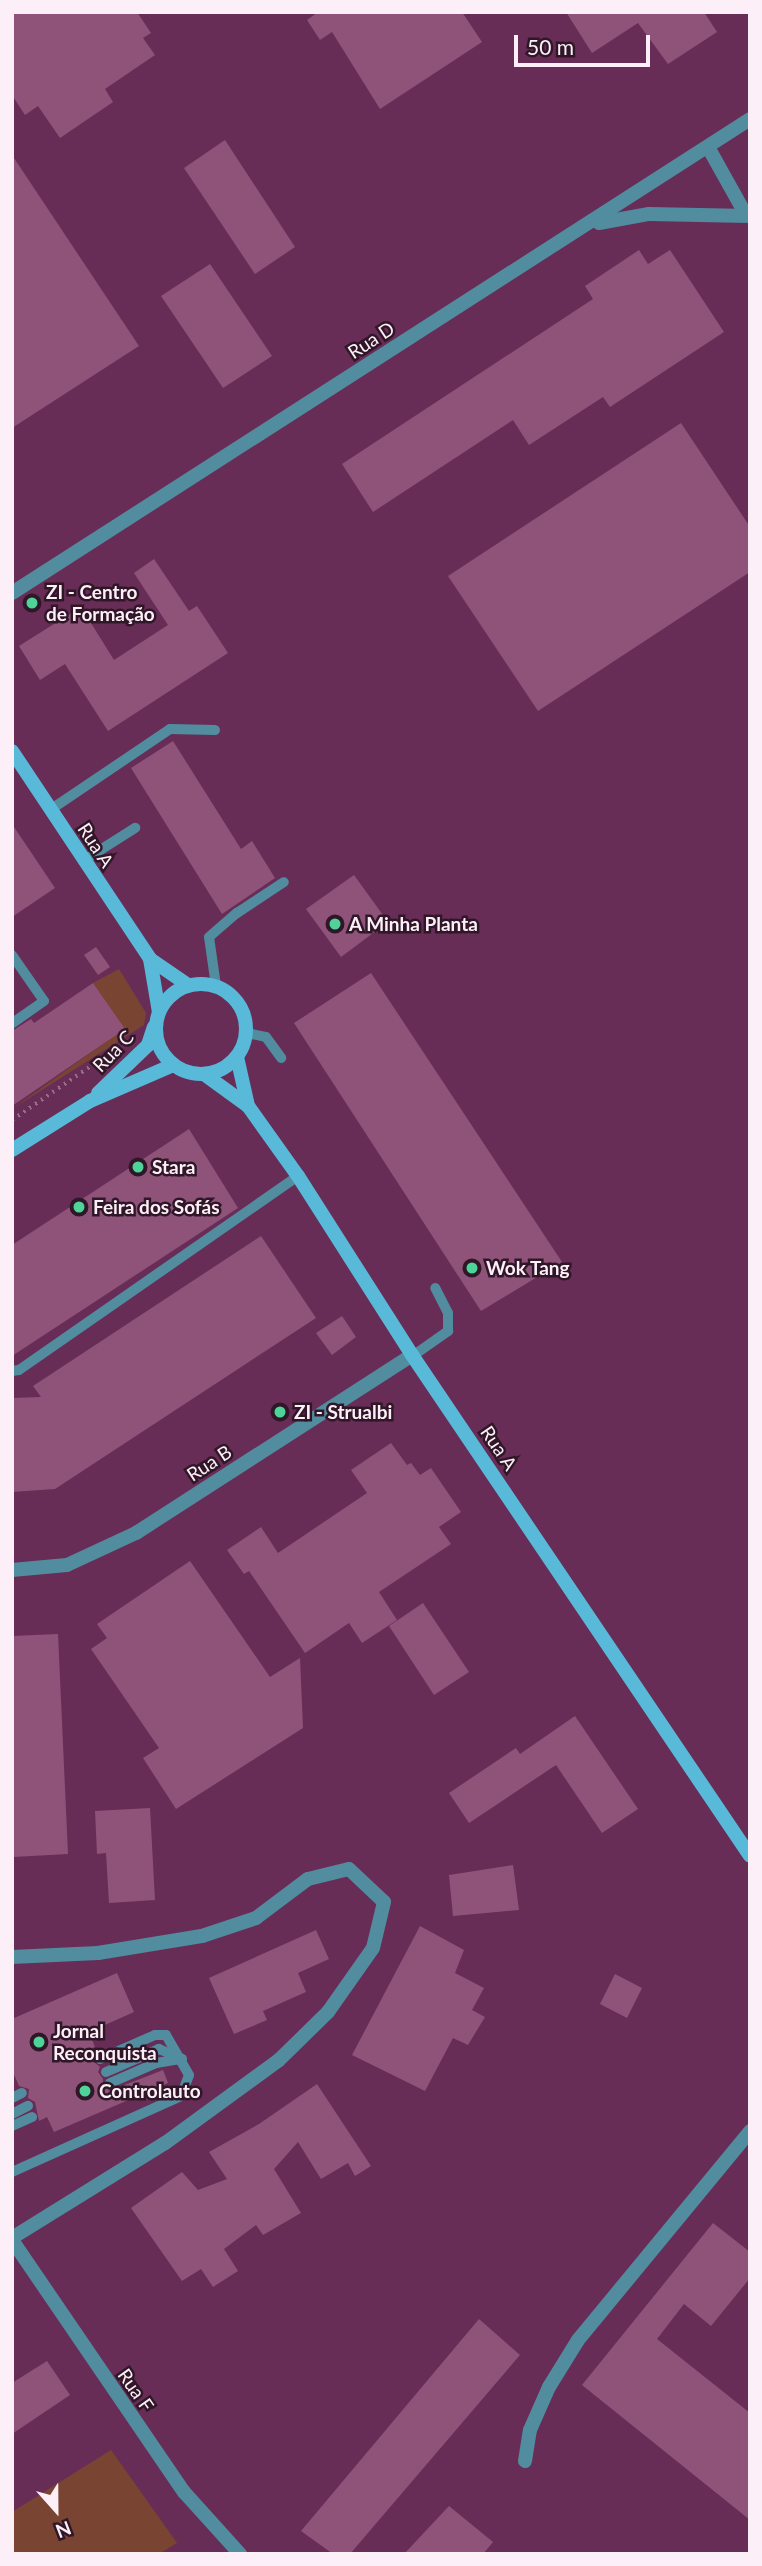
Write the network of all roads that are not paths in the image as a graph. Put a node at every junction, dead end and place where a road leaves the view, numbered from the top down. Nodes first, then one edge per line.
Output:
1 (750, 119) edge
2 (708, 147) junction
3 (748, 215) edge
4 (581, 228) junction
5 (12, 593) edge
6 (215, 730) dead end
7 (12, 751) edge
8 (50, 810) junction
9 (135, 828) dead end
10 (83, 861) junction
11 (284, 882) dead end
12 (12, 955) edge
13 (150, 959) junction
14 (188, 985) junction
15 (216, 986) junction
16 (158, 1017) junction
17 (12, 1023) edge
18 (247, 1033) junction
19 (237, 1058) junction
20 (281, 1058) dead end
21 (173, 1065) junction
22 (204, 1074) junction
23 (90, 1101) junction
24 (248, 1106) junction
25 (12, 1150) edge
26 (298, 1176) junction
27 (435, 1288) dead end
28 (413, 1355) junction
29 (12, 1371) edge
30 (12, 1570) edge
31 (750, 1856) edge
32 (12, 1957) edge
33 (100, 2059) dead end
34 (182, 2059) junction
35 (108, 2077) dead end
36 (12, 2114) edge
37 (12, 2126) edge
38 (750, 2131) edge
39 (12, 2172) edge
40 (12, 2239) edge
41 (525, 2461) dead end
42 (240, 2554) edge

1 - 2 street, Rua D
2 - 3 street
2 - 4 street, Rua D
3 - 4 street
4 - 5 street, Rua D
6 - 8 lane
7 - 8 street, Rua A
8 - 10 street, Rua A
9 - 10 lane
10 - 13 street, Rua A
11 - 15 lane
12 - 17 lane
13 - 14 street, Rua A
13 - 16 street, Rua A
14 - 15 street
14 - 16 street
15 - 18 street
16 - 21 street
16 - 23 street, Rua C
18 - 19 street
18 - 20 lane
19 - 22 street
19 - 24 street
21 - 22 street
21 - 23 street, Rua C
22 - 24 street, Rua A
23 - 25 street, Rua C
24 - 26 street, Rua A
26 - 28 street, Rua A
26 - 29 lane
27 - 28 lane
28 - 30 street, Rua B
28 - 31 street, Rua A
32 - 40 street
33 - 34 lane
34 - 35 lane
34 - 39 lane
36 - 37 lane
38 - 41 street
40 - 42 street, Rua F

